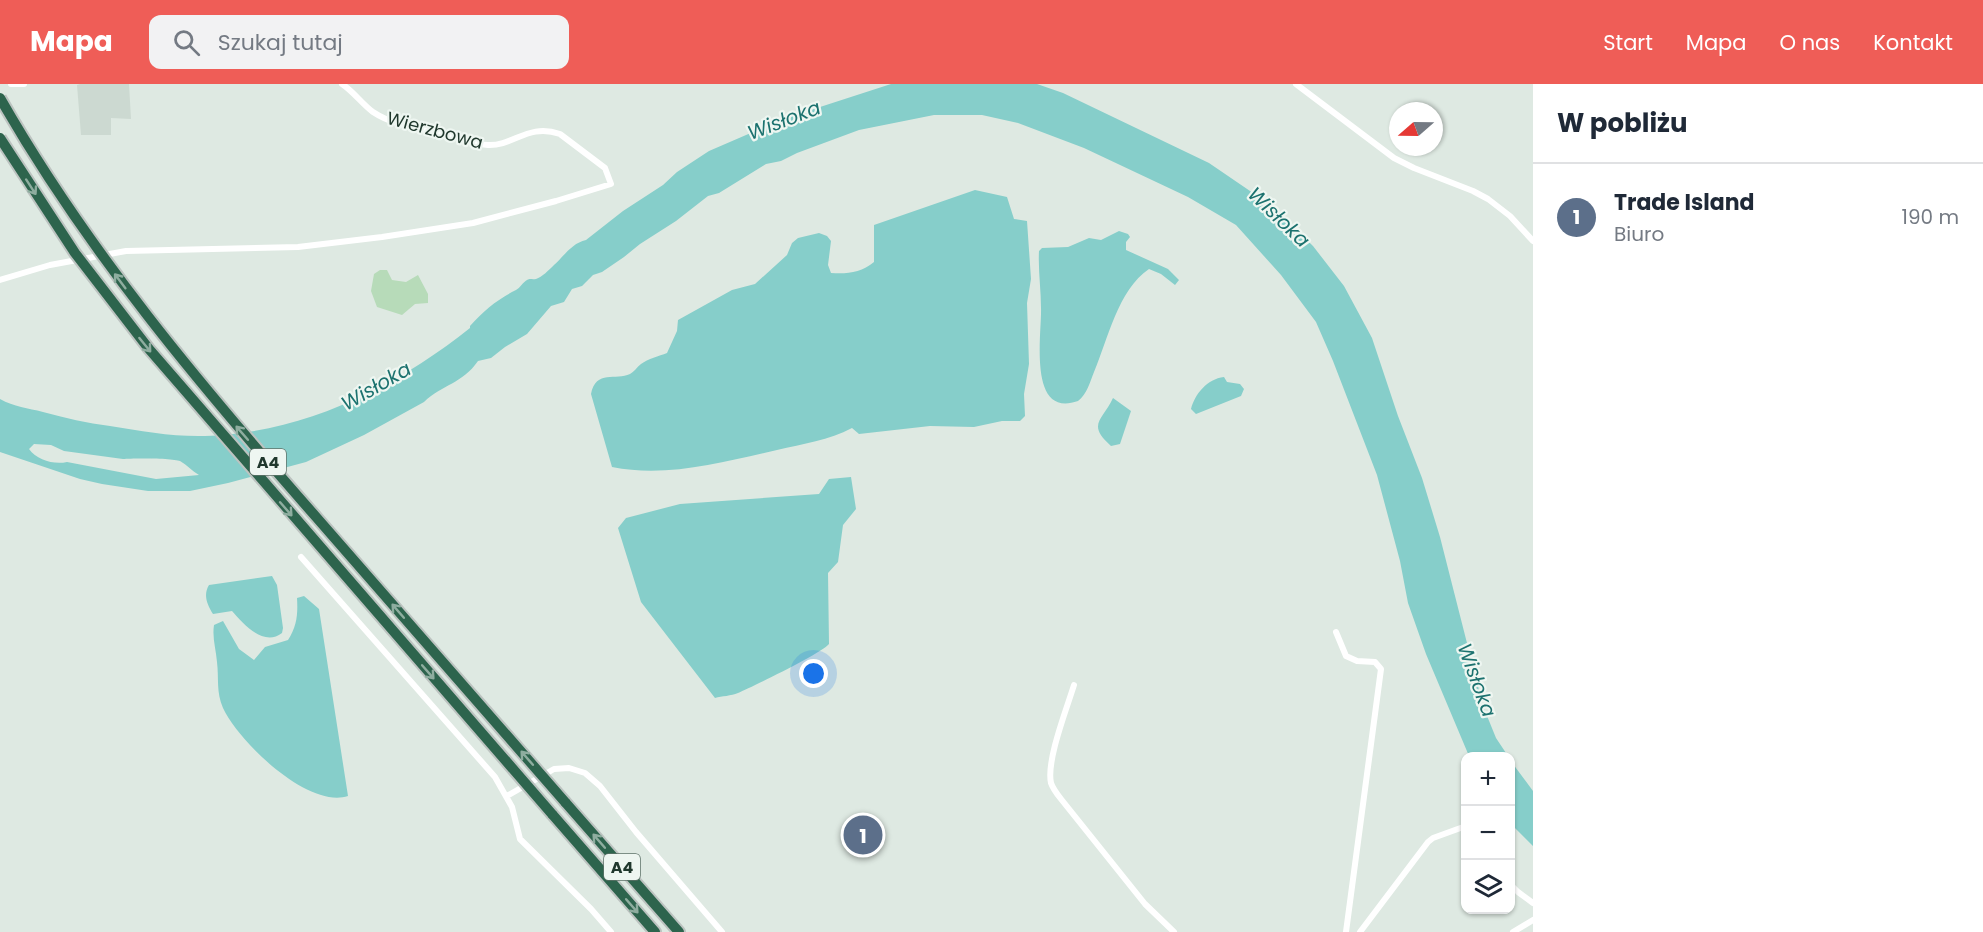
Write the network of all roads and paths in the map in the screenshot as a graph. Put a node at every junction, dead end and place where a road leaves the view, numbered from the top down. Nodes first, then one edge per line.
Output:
1 (11, 84) edge
2 (24, 84) edge
3 (342, 84) edge
4 (1296, 84) edge
5 (0, 99) edge
6 (0, 138) edge
7 (1533, 241) edge
8 (0, 280) edge
9 (302, 557) dead end
10 (1336, 632) dead end
11 (1074, 685) dead end
12 (507, 796) junction
13 (1461, 828) edge
14 (1515, 889) edge
15 (1533, 903) edge
16 (1533, 920) edge
17 (611, 932) edge
18 (655, 932) edge
19 (679, 932) edge
20 (722, 932) edge
21 (1174, 932) edge
22 (1346, 932) edge
23 (1360, 932) edge
24 (1513, 932) edge

1 - 2 street
3 - 8 street, Wierzbowa
4 - 7 street
19 -> 5 highway, A4, bridge
6 -> 18 highway, A4, bridge
9 - 12 street
10 - 22 street
11 - 21 street
12 - 17 street
12 - 20 street
13 - 23 street
14 - 15 street
16 - 24 street

